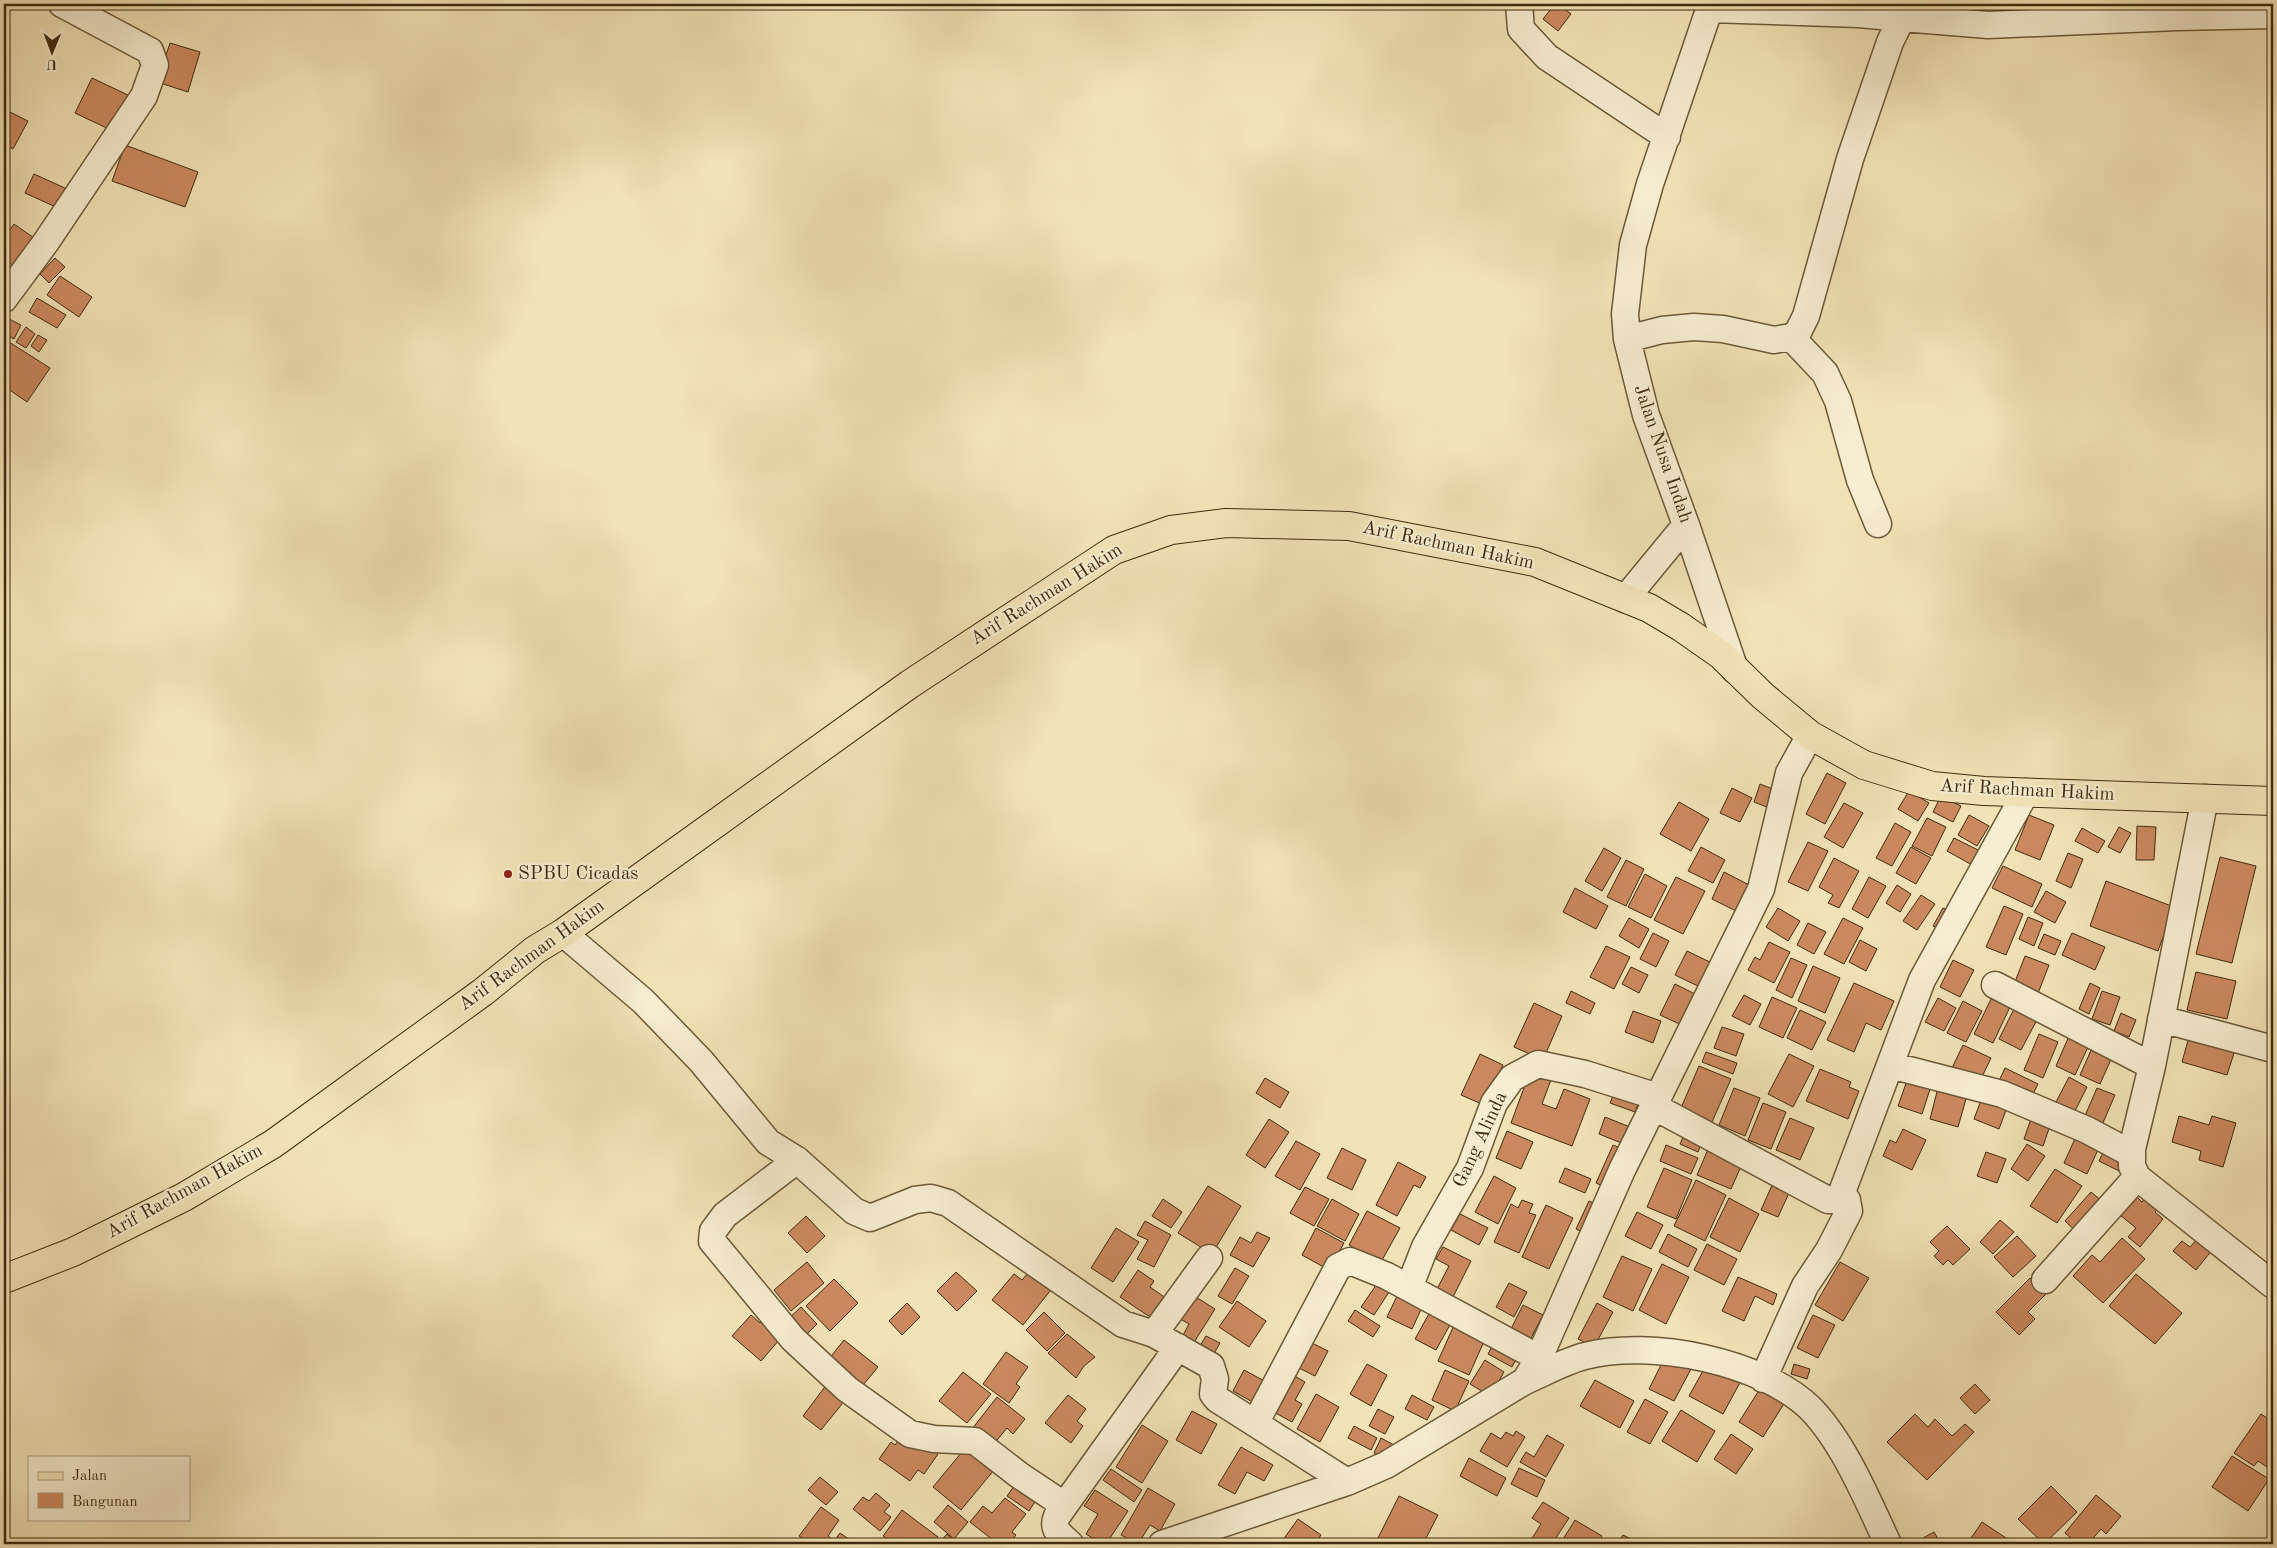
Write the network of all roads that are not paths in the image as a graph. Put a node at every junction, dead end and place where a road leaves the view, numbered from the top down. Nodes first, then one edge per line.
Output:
1 (62, 4) edge
2 (1519, 4) edge
3 (1710, 6) edge
4 (1970, 14) edge
5 (2273, 15) edge
6 (1902, 18) junction
7 (1667, 137) junction
8 (4, 299) edge
9 (1791, 337) junction
10 (1627, 338) junction
11 (1878, 524) dead end
12 (1686, 525) junction
13 (1625, 599) junction
14 (1735, 670) junction
15 (1810, 735) junction
16 (2026, 792) junction
17 (2205, 798) junction
18 (2273, 801) edge
19 (562, 933) junction
20 (1994, 985) dead end
21 (2161, 1019) junction
22 (2273, 1049) edge
23 (1890, 1065) junction
24 (2152, 1066) junction
25 (1656, 1101) junction
26 (797, 1160) junction
27 (2134, 1165) junction
28 (1842, 1196) junction
29 (1209, 1258) dead end
30 (4, 1279) edge
31 (2045, 1280) dead end
32 (2273, 1286) edge
33 (1409, 1288) junction
34 (1154, 1334) junction
35 (1178, 1347) junction
36 (1536, 1370) junction
37 (1763, 1379) junction
38 (1256, 1422) junction
39 (1347, 1482) junction
40 (1064, 1505) junction
41 (1216, 1536) edge
42 (1070, 1544) edge
43 (1162, 1544) edge
44 (1888, 1544) edge

1 - 8 street
2 - 7 street
3 - 6 street
3 - 7 street, Jalan Nusa Indah
4 - 5 street
4 - 6 street
6 - 9 street
7 - 10 street, Jalan Nusa Indah
9 - 10 street
9 - 11 street
10 - 12 street, Jalan Nusa Indah
12 - 13 street
12 - 14 street, Jalan Nusa Indah
13 - 14 main road, Arif Rachman Hakim
13 - 19 main road, Arif Rachman Hakim
14 - 15 main road, Arif Rachman Hakim
15 - 16 main road, Arif Rachman Hakim
15 - 25 street
16 - 17 main road, Arif Rachman Hakim
16 - 23 street
17 - 18 main road, Arif Rachman Hakim
17 - 21 street
19 - 26 street
19 - 30 main road, Arif Rachman Hakim
20 - 24 street
21 - 22 street
21 - 24 street
23 - 27 street
23 - 28 street
24 - 27 street
25 - 28 street, Gang Alinda
25 - 33 street, Gang Alinda
25 - 36 street
26 - 34 street
26 - 40 street
27 - 31 street
27 - 32 street
28 - 37 street
29 - 34 street
33 - 36 street
33 - 38 street
34 - 35 street
35 - 38 street
35 - 40 street
36 - 37 street
36 - 39 street
37 - 44 street
38 - 39 street
39 - 41 street
40 - 42 street
41 - 43 street

